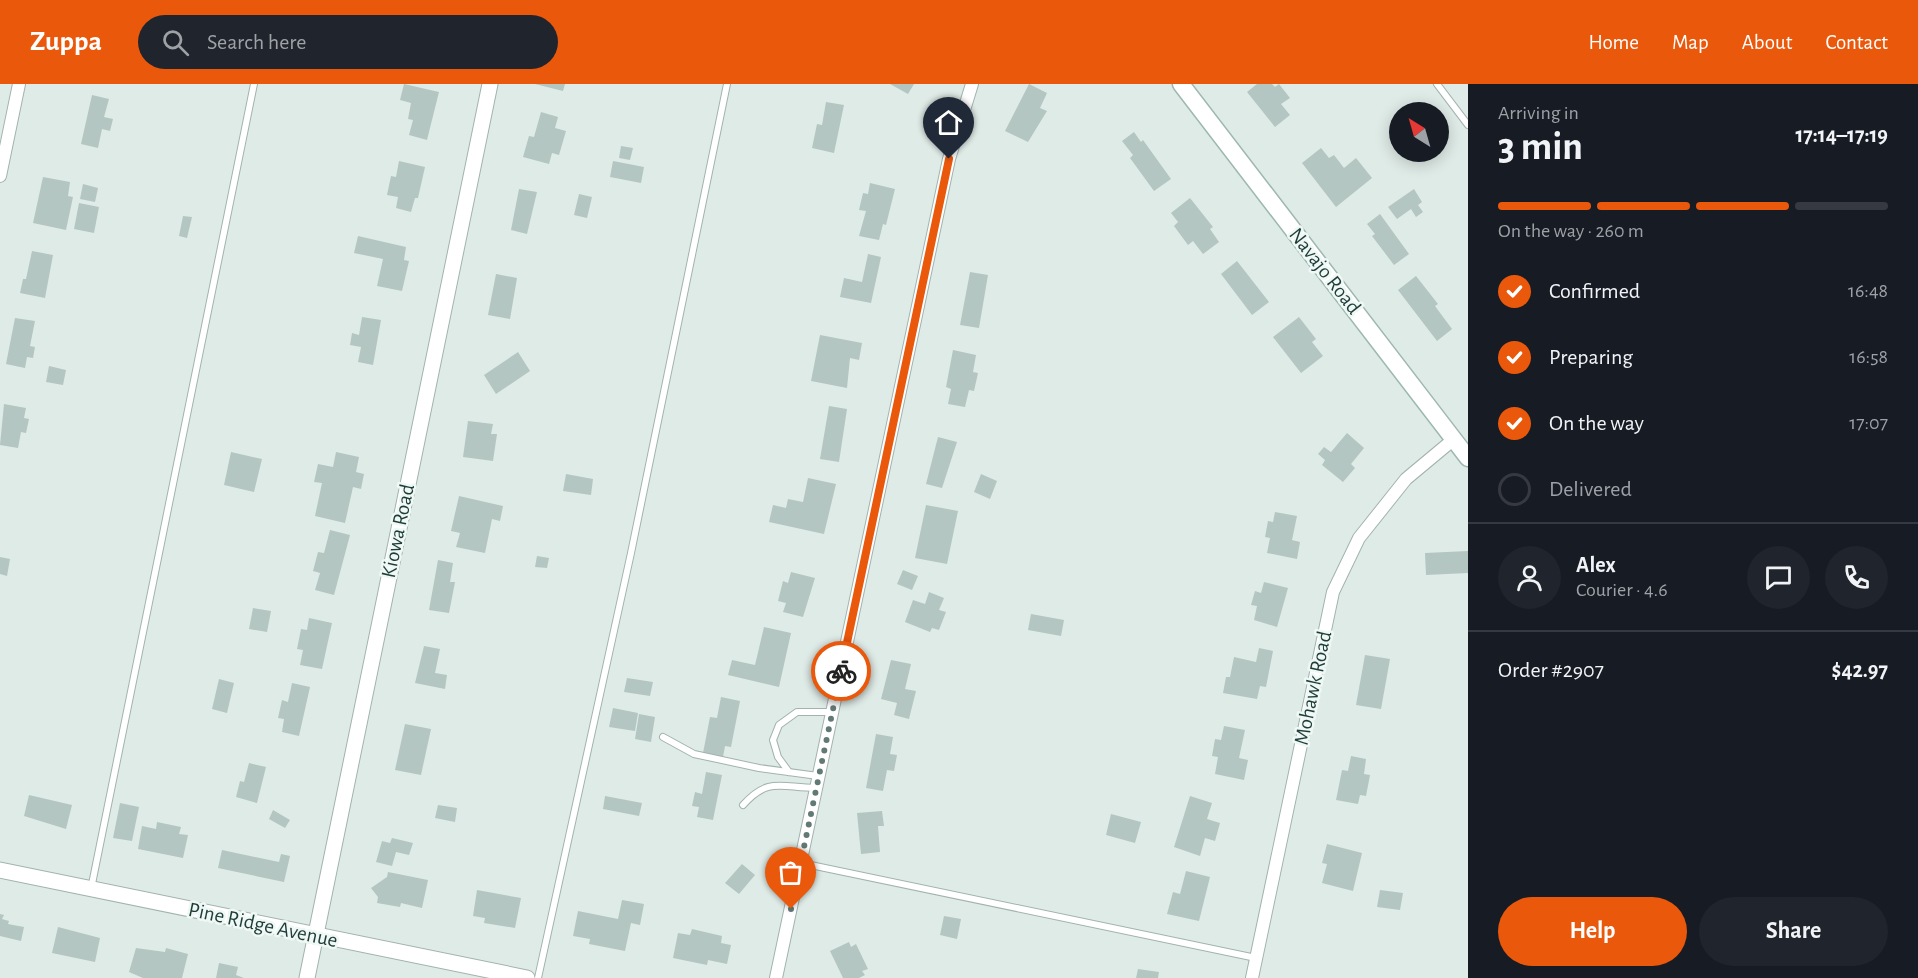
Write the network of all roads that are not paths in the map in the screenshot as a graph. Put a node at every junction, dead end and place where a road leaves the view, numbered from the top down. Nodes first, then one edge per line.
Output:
1 (19, 84) edge
2 (254, 84) edge
3 (490, 84) edge
4 (727, 84) edge
5 (972, 84) edge
6 (1181, 84) edge
7 (1437, 84) edge
8 (1468, 125) edge
9 (0, 176) edge
10 (1454, 439) junction
11 (1468, 458) edge
12 (832, 712) junction
13 (663, 737) dead end
14 (789, 772) junction
15 (818, 782) junction
16 (743, 805) dead end
17 (801, 862) junction
18 (0, 870) edge
19 (91, 889) junction
20 (315, 936) junction
21 (1256, 957) junction
22 (307, 978) edge
23 (527, 978) edge
24 (538, 978) edge
25 (776, 978) edge
26 (1252, 978) edge

1 - 9 street
2 - 19 lane
3 - 20 street, Kiowa Road
4 - 24 lane
5 - 12 street
6 - 10 main road, Navajo Road
7 - 8 lane
10 - 11 main road, Navajo Road
10 - 21 street, Mohawk Road
12 - 14 lane
12 - 15 street
13 - 14 lane
14 - 15 lane
15 - 16 lane
15 - 17 street
17 - 21 lane
17 - 25 street
18 - 19 street, Pine Ridge Avenue
19 - 20 street, Pine Ridge Avenue
20 - 22 street, Kiowa Road
20 - 23 street, Pine Ridge Avenue
21 - 26 street, Mohawk Road

